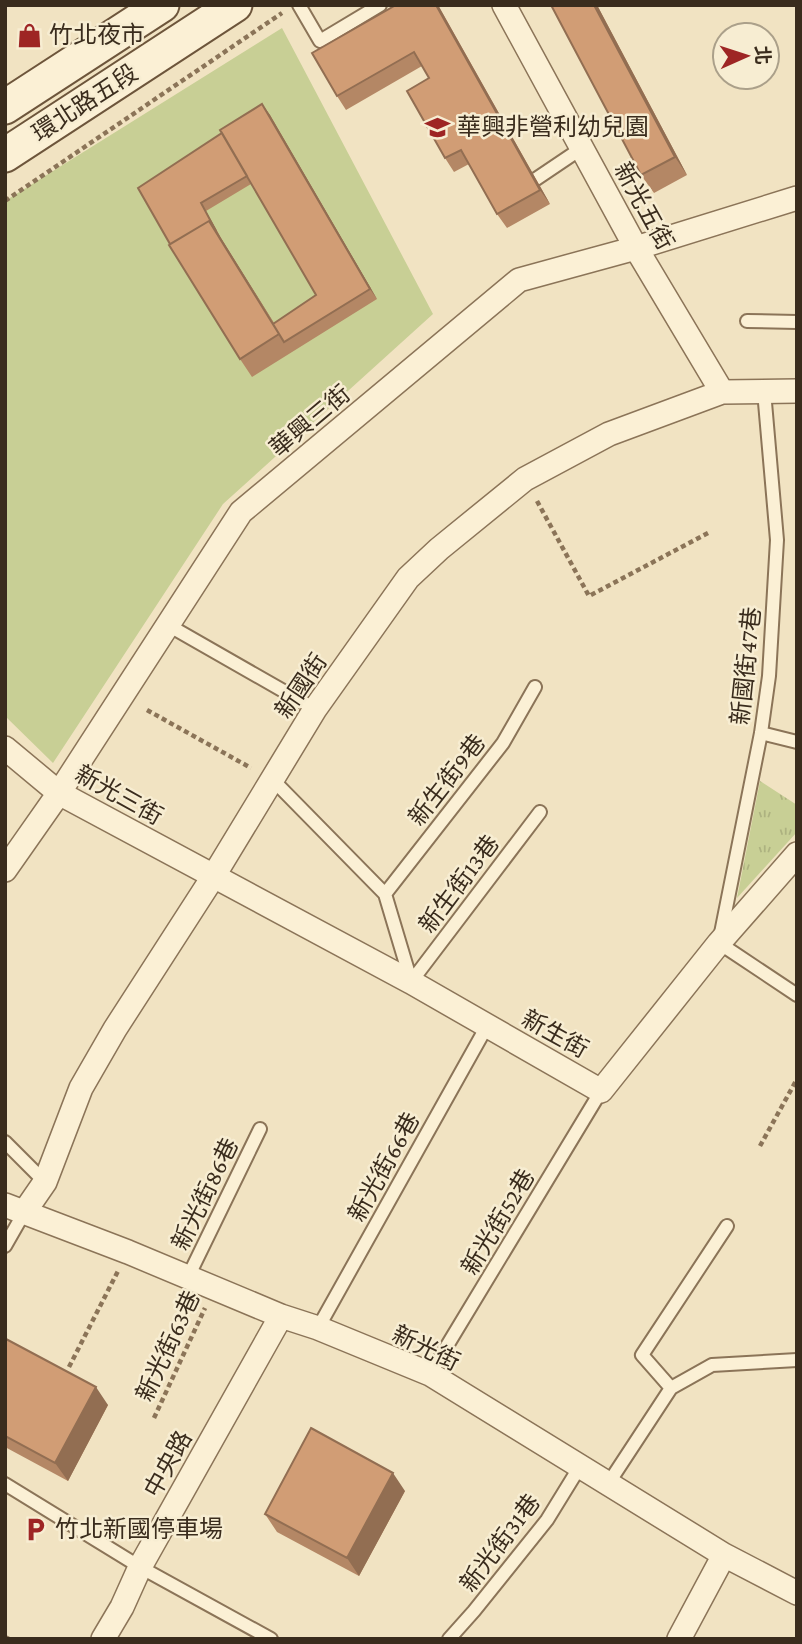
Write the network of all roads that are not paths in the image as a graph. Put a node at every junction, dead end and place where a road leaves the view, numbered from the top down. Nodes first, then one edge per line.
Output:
1 (162, 5) edge
2 (235, 5) edge
3 (299, 5) edge
4 (380, 5) edge
5 (504, 5) edge
6 (5, 107) edge
7 (582, 148) junction
8 (5, 155) edge
9 (536, 179) edge
10 (797, 198) edge
11 (770, 207) junction
12 (797, 212) edge
13 (636, 248) junction
14 (747, 321) dead end
15 (797, 322) edge
16 (764, 391) junction
17 (797, 391) edge
18 (722, 392) junction
19 (168, 625) junction
20 (536, 687) dead end
21 (315, 709) junction
22 (761, 733) junction
23 (797, 742) edge
24 (5, 748) edge
25 (273, 780) junction
26 (58, 793) junction
27 (540, 812) dead end
28 (797, 854) edge
29 (5, 870) edge
30 (213, 877) junction
31 (385, 894) junction
32 (719, 943) junction
33 (411, 982) junction
34 (797, 995) edge
35 (487, 1026) junction
36 (601, 1091) junction
37 (260, 1129) dead end
38 (5, 1142) edge
39 (45, 1182) junction
40 (15, 1208) edge
41 (727, 1226) dead end
42 (5, 1246) edge
43 (188, 1277) junction
44 (281, 1317) junction
45 (318, 1328) junction
46 (797, 1360) edge
47 (430, 1374) junction
48 (671, 1388) junction
49 (579, 1468) junction
50 (608, 1483) junction
51 (5, 1484) edge
52 (724, 1555) junction
53 (140, 1567) junction
54 (797, 1593) edge
55 (103, 1639) edge
56 (271, 1639) edge
57 (449, 1639) edge
58 (679, 1639) edge

1 - 6 street, 環北路五段
2 - 8 street, 環北路五段
3 - 4 lane
5 - 7 street, 新光五街
7 - 9 lane
7 - 13 street, 新光五街
10 - 11 street, 華興三街
11 - 12 lane
11 - 13 street, 華興三街
13 - 18 street, 新光五街
13 - 19 street, 華興三街
14 - 15 lane
16 - 17 street, 新國街
16 - 18 street, 新國街
16 - 22 lane, 新國街47巷
18 - 21 street, 新國街
19 - 21 lane
19 - 26 street, 華興三街
20 - 31 lane, 新生街9巷
21 - 25 street, 新國街
22 - 23 lane
22 - 32 lane, 新國街47巷
24 - 26 street, 新光三街
25 - 30 street, 新國街
25 - 31 lane
26 - 29 street, 華興三街
26 - 30 street, 新光三街
27 - 33 lane, 新生街13巷
28 - 32 street, 新生街
30 - 33 street, 新生街
30 - 39 street, 新國街
31 - 33 lane
32 - 34 lane
32 - 36 street, 新生街
33 - 35 street, 新生街
35 - 36 street, 新生街
35 - 45 lane, 新光街66巷
36 - 47 lane, 新光街52巷
37 - 43 lane, 新光街86巷
38 - 39 lane
39 - 40 street, 新國街
40 - 42 lane
40 - 43 street, 新光街
41 - 48 lane
43 - 44 street, 新光街
44 - 45 street, 新光街
44 - 53 street, 中央路
45 - 47 street, 新光街
46 - 48 lane
47 - 49 street, 新光街
48 - 50 lane
49 - 50 street, 新光街
49 - 57 lane, 新光街31巷
50 - 52 street, 新光街
51 - 53 lane
52 - 54 street, 新光街
52 - 58 street
53 - 55 street, 中央路
53 - 56 lane

